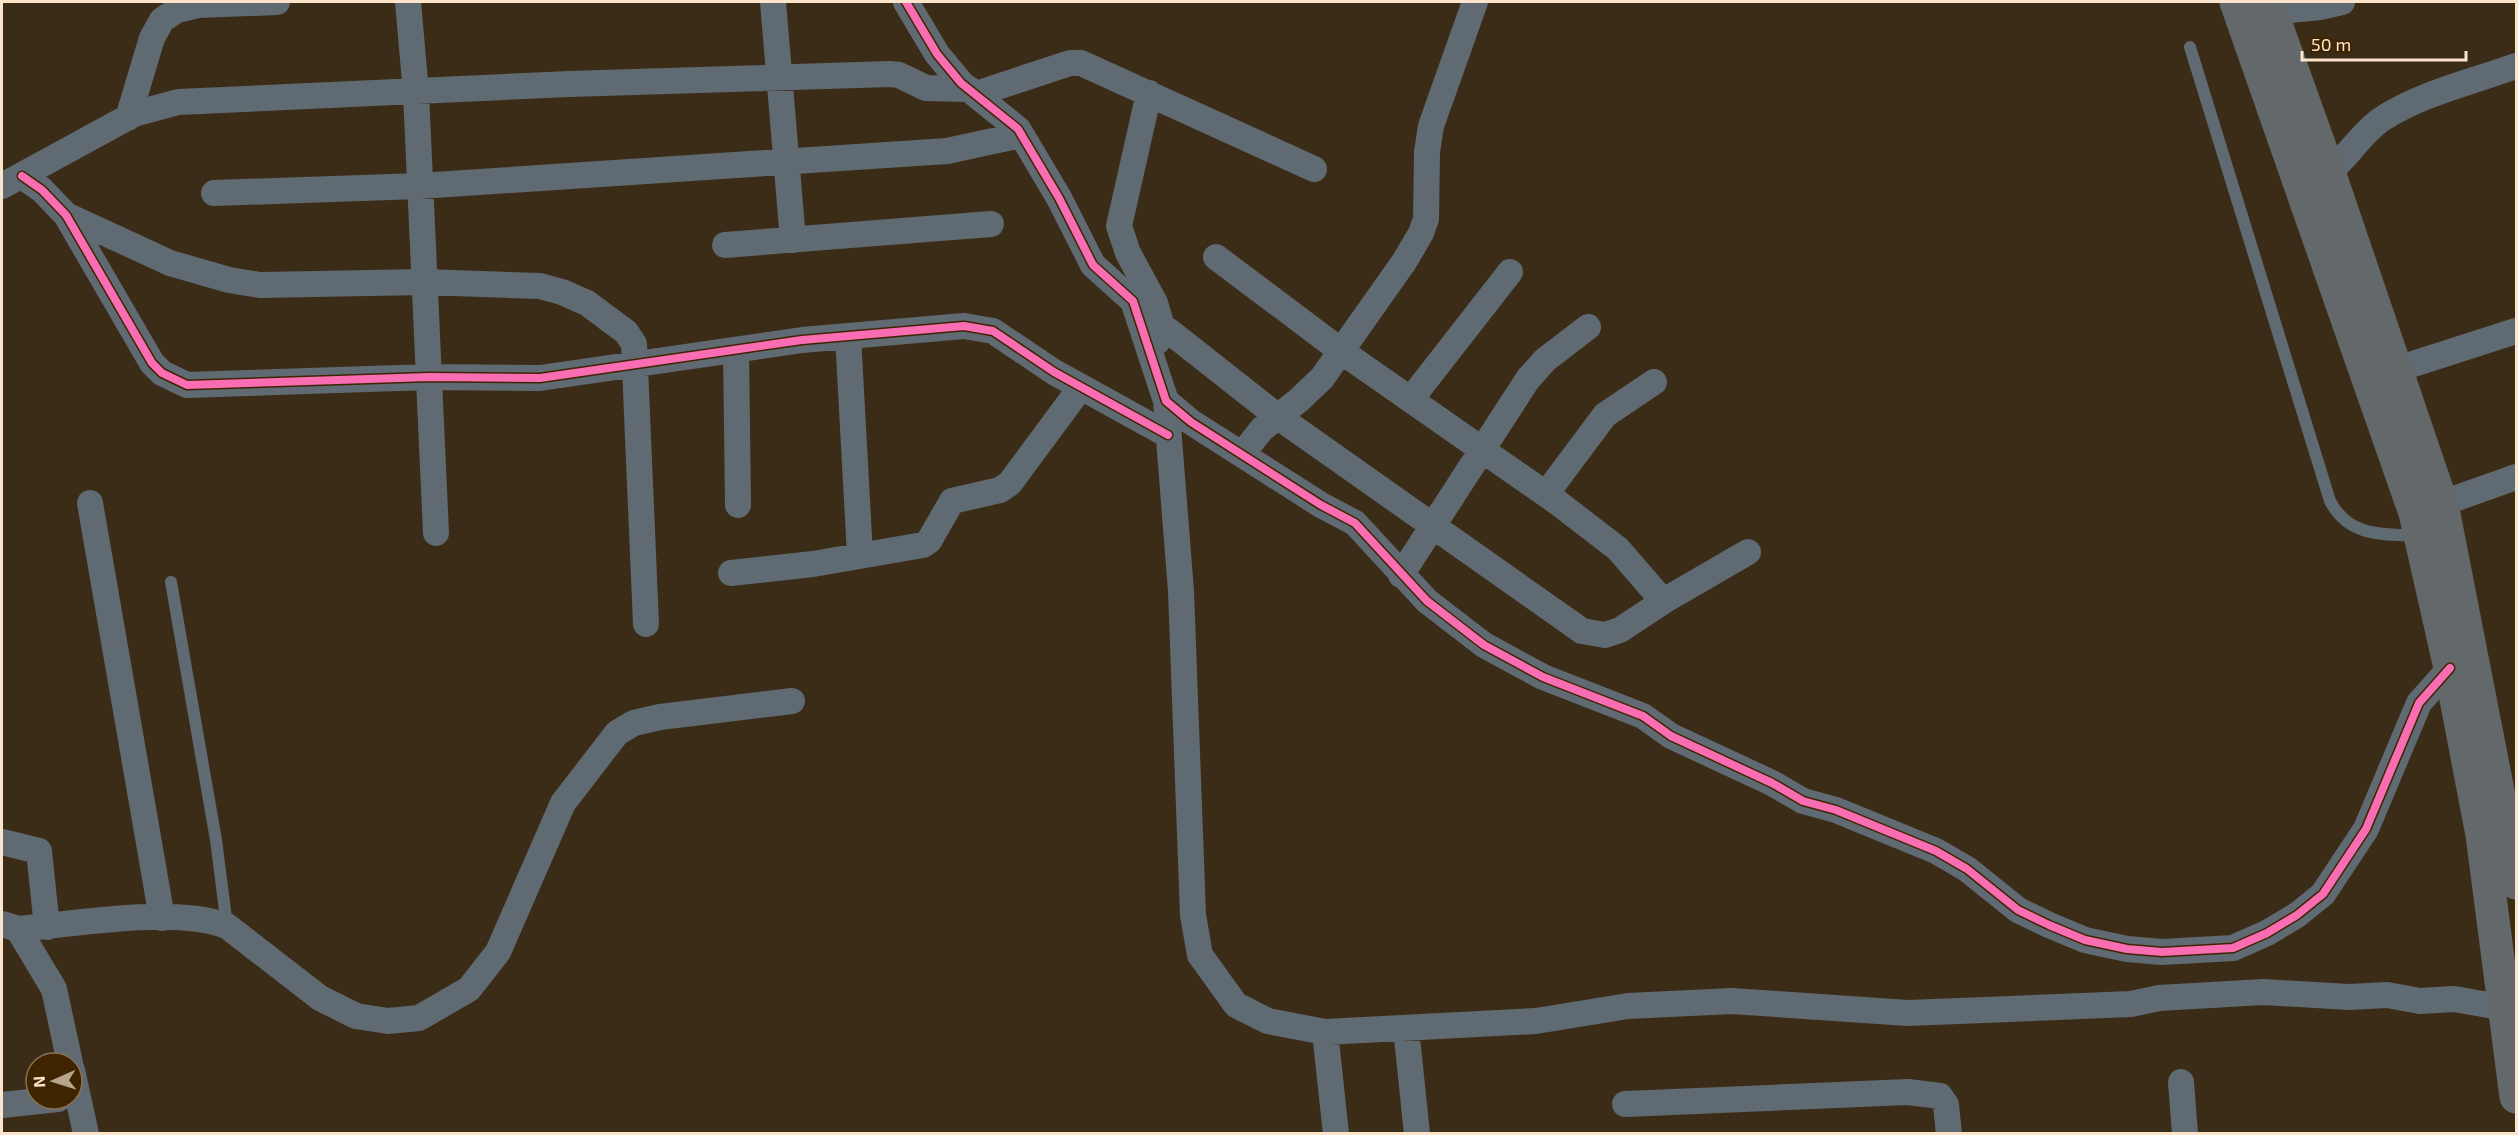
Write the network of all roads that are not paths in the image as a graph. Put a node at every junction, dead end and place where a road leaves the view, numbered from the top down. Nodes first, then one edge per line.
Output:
1 (277, 2) edge
2 (408, 2) edge
3 (773, 2) edge
4 (906, 2) edge
5 (1475, 2) edge
6 (2236, 2) edge
7 (2342, 2) edge
8 (2270, 7) edge
9 (2190, 46) dead end
10 (2517, 66) edge
11 (781, 79) junction
12 (972, 91) junction
13 (416, 93) junction
14 (1149, 93) junction
15 (128, 118) junction
16 (1021, 135) junction
17 (785, 163) junction
18 (1314, 169) dead end
19 (2330, 172) junction
20 (12, 181) edge
21 (419, 186) junction
22 (214, 193) dead end
23 (66, 215) junction
24 (991, 224) dead end
25 (793, 240) junction
26 (725, 245) dead end
27 (1216, 257) dead end
28 (1510, 272) dead end
29 (424, 282) junction
30 (1159, 327) junction
31 (1588, 327) dead end
32 (2517, 331) edge
33 (848, 336) junction
34 (736, 350) junction
35 (1341, 351) junction
36 (1153, 363) junction
37 (637, 364) junction
38 (2383, 374) junction
39 (429, 377) junction
40 (1654, 382) dead end
41 (1081, 387) junction
42 (1411, 399) junction
43 (1166, 401) junction
44 (1277, 416) junction
45 (1168, 435) junction
46 (1483, 450) junction
47 (1243, 453) junction
48 (2517, 477) edge
49 (1546, 494) junction
50 (90, 502) dead end
51 (738, 505) dead end
52 (2425, 518) junction
53 (1434, 526) junction
54 (436, 533) dead end
55 (1748, 552) dead end
56 (860, 555) junction
57 (731, 573) dead end
58 (1401, 575) junction
59 (171, 582) dead end
60 (1663, 601) junction
61 (646, 624) dead end
62 (2450, 668) junction
63 (792, 701) dead end
64 (2, 842) edge
65 (2515, 863) edge
66 (162, 918) junction
67 (226, 926) junction
68 (10, 927) edge
69 (47, 927) junction
70 (2506, 1008) junction
71 (1406, 1028) junction
72 (1325, 1032) junction
73 (67, 1051) edge
74 (2181, 1082) dead end
75 (2517, 1097) edge
76 (24, 1103) edge
77 (1625, 1104) dead end
78 (2, 1105) edge
79 (75, 1111) edge
80 (86, 1134) edge
81 (1336, 1134) edge
82 (1417, 1134) edge
83 (1949, 1134) edge
84 (2185, 1134) edge

1 - 15 street
2 - 13 street
3 - 11 street
4 - 12 street
5 - 35 street
6 - 38 main road
7 - 8 street
8 - 19 main road
9 - 52 lane
10 - 19 street
11 - 12 street
11 - 13 street
11 - 17 street
12 - 14 street
12 - 16 street
13 - 15 street
13 - 21 street
14 - 18 street
14 - 30 street
15 - 20 street
16 - 17 street
16 - 36 street
17 - 21 street
17 - 25 street
19 - 38 main road
20 - 23 street
21 - 22 street
21 - 29 street
23 - 29 street
23 - 39 street
24 - 25 street
25 - 26 street
27 - 35 street
28 - 42 street
29 - 37 street
29 - 39 street
30 - 36 street
30 - 44 street
31 - 46 street
32 - 38 street
33 - 34 street
33 - 41 street
33 - 56 street
34 - 37 street
34 - 51 street
35 - 42 street
35 - 44 street
36 - 43 street
37 - 39 street
37 - 61 street
38 - 52 main road
39 - 54 street
40 - 49 street
41 - 45 street
41 - 56 street
42 - 46 street
43 - 45 street
43 - 47 street
44 - 47 street
44 - 53 street
45 - 72 street
46 - 49 street
46 - 53 street
47 - 58 street
48 - 52 street
49 - 60 street
50 - 66 street
52 - 62 main road
52 - 65 main road
53 - 58 street
53 - 60 street
55 - 60 street
56 - 57 street
58 - 62 street
59 - 67 lane
62 - 70 main road
63 - 67 street
64 - 69 street
66 - 67 street
66 - 69 street
68 - 69 street
68 - 73 street
70 - 71 street
70 - 75 main road
71 - 72 street
71 - 82 street
72 - 81 street
74 - 84 street
76 - 78 street
77 - 83 street
79 - 80 street

